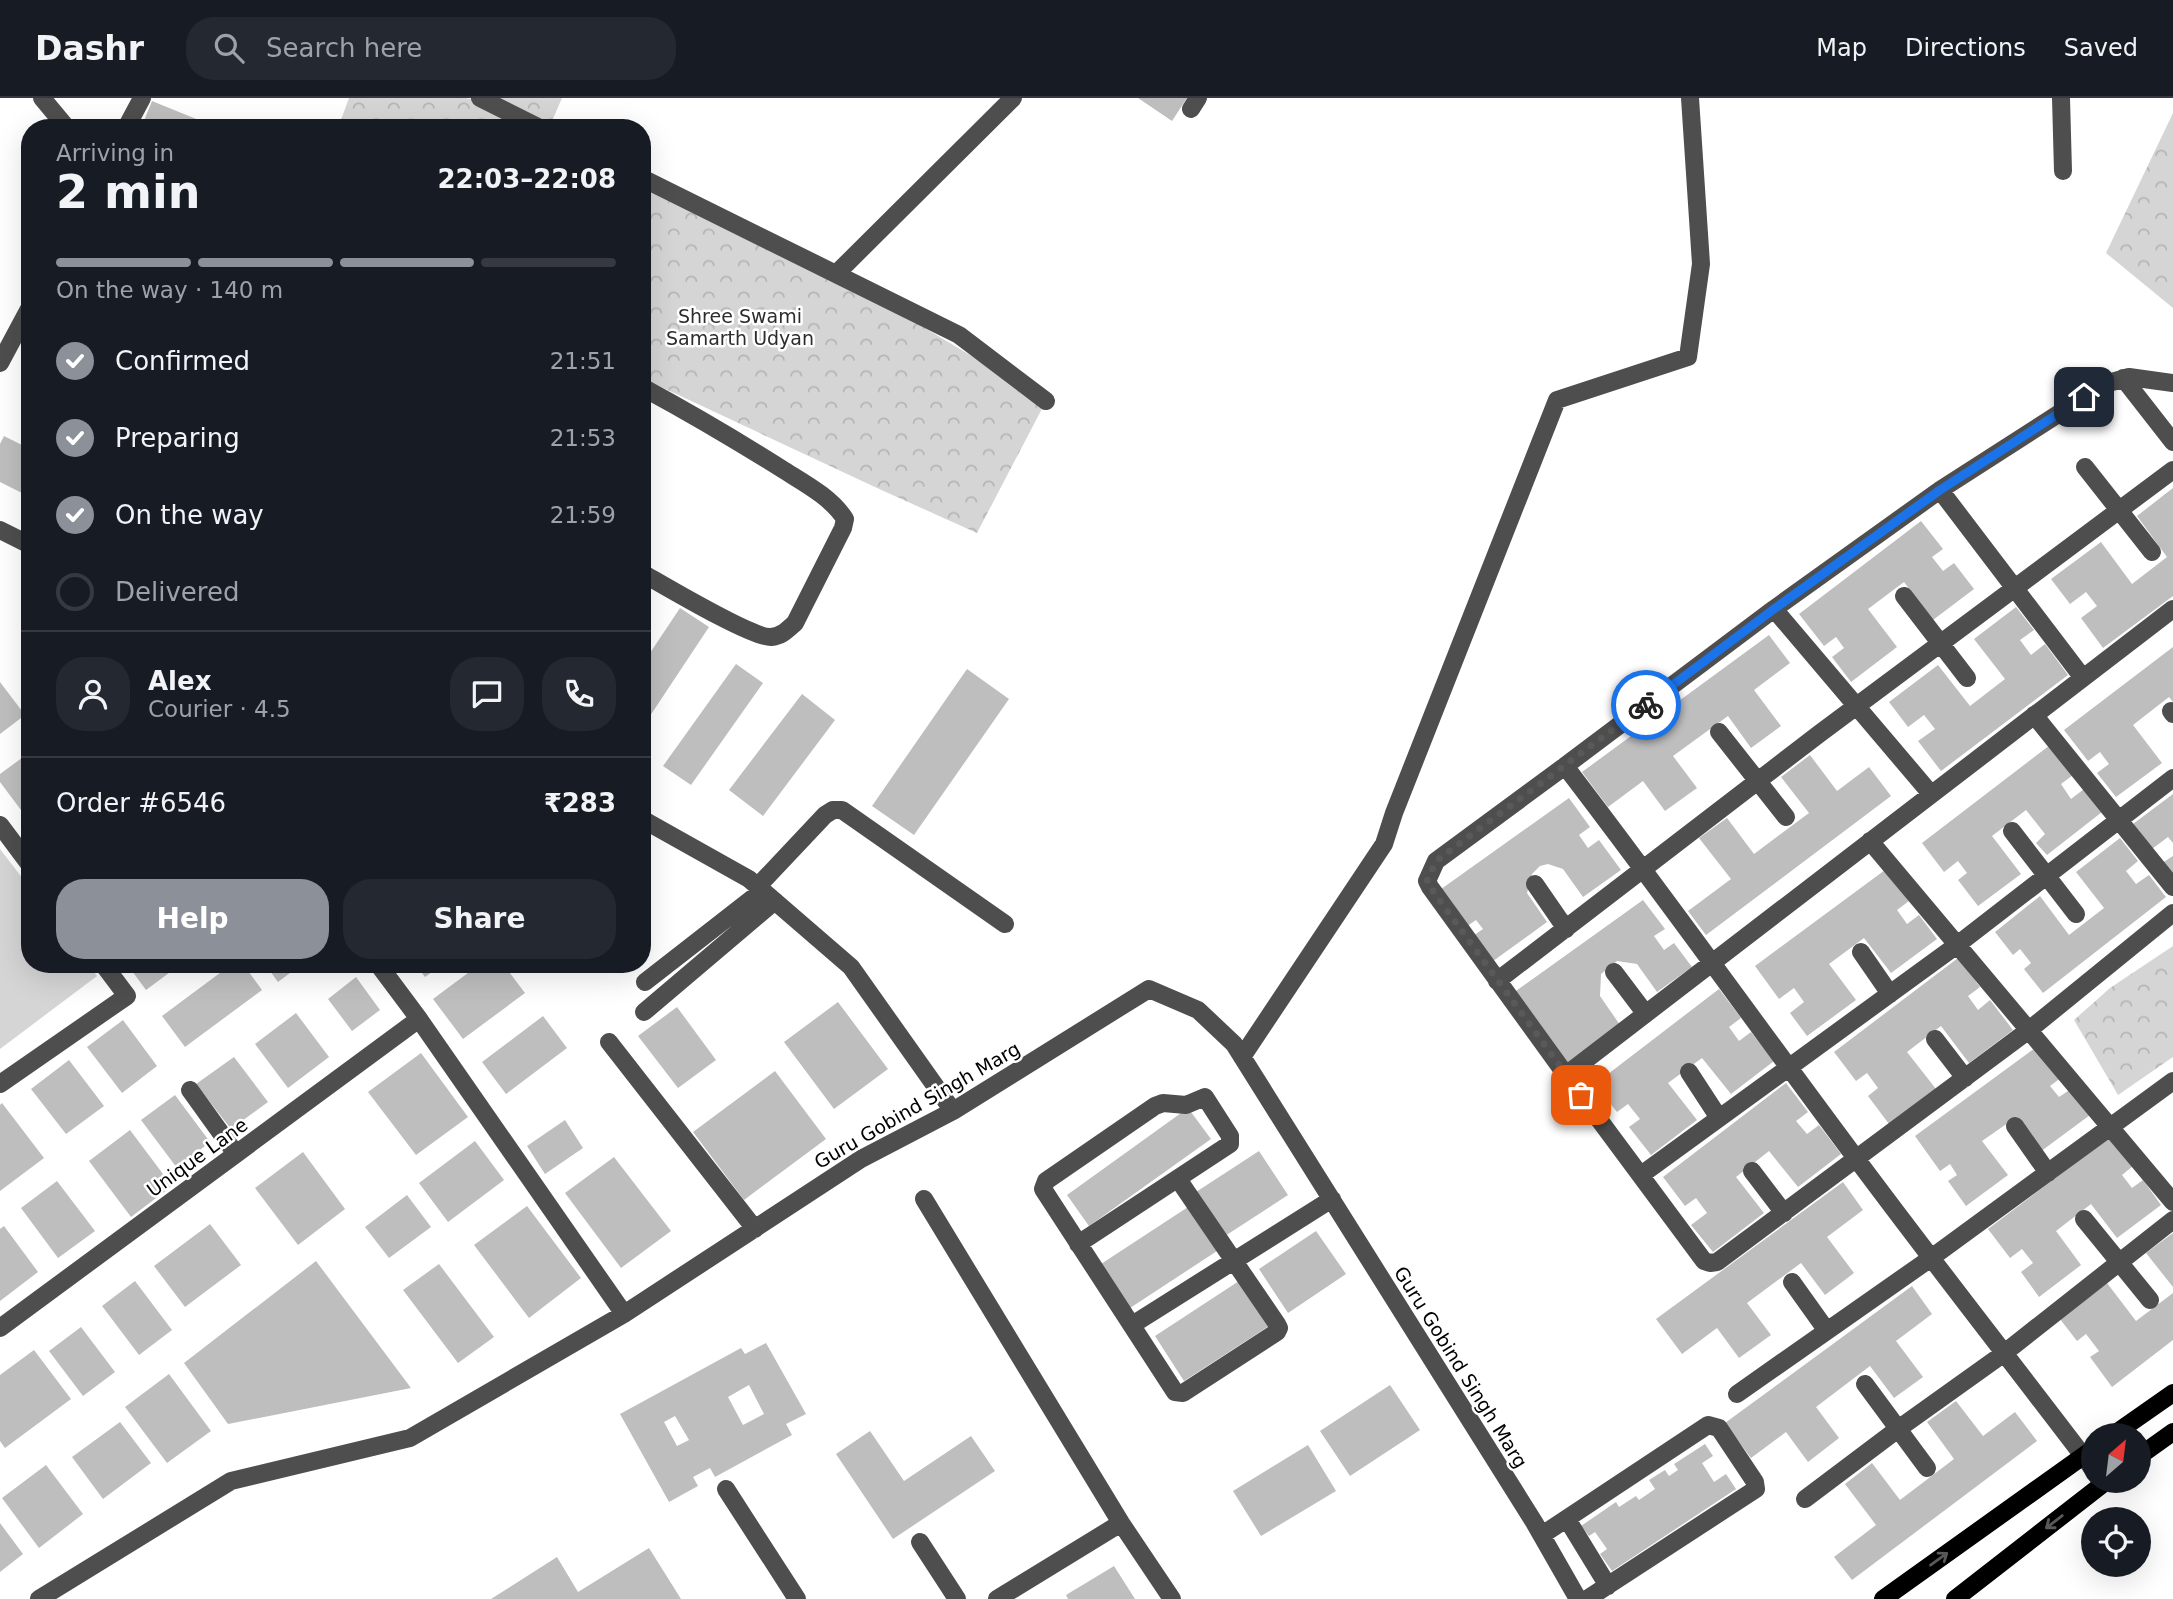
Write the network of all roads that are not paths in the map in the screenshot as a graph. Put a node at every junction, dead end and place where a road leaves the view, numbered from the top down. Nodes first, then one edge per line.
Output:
1 (42, 98) edge
2 (142, 98) edge
3 (480, 98) edge
4 (1013, 98) edge
5 (1690, 98) edge
6 (2061, 98) edge
7 (59, 119) edge
8 (131, 119) edge
9 (522, 119) edge
10 (2063, 171) dead end
11 (651, 182) edge
12 (836, 274) junction
13 (21, 324) edge
14 (0, 363) edge
15 (2123, 378) junction
16 (2173, 383) edge
17 (651, 392) edge
18 (1046, 401) dead end
19 (2173, 442) edge
20 (2085, 467) dead end
21 (2173, 470) edge
22 (1940, 490) junction
23 (2119, 511) junction
24 (0, 530) edge
25 (21, 540) edge
26 (2152, 552) dead end
27 (651, 578) edge
28 (2015, 590) junction
29 (1904, 596) dead end
30 (1774, 609) junction
31 (2173, 609) edge
32 (1941, 645) junction
33 (1967, 678) dead end
34 (2083, 678) junction
35 (1856, 707) junction
36 (2034, 715) junction
37 (1719, 732) dead end
38 (1565, 766) junction
39 (2173, 778) edge
40 (1758, 782) junction
41 (1931, 794) junction
42 (1786, 817) dead end
43 (2118, 820) junction
44 (651, 824) edge
45 (0, 825) edge
46 (2012, 831) dead end
47 (1870, 841) junction
48 (21, 853) edge
49 (1644, 870) junction
50 (2046, 876) junction
51 (1535, 884) dead end
52 (2173, 887) edge
53 (765, 892) junction
54 (2173, 913) edge
55 (2076, 914) dead end
56 (1005, 924) dead end
57 (1566, 929) junction
58 (1957, 945) junction
59 (1861, 952) dead end
60 (1711, 962) junction
61 (1614, 972) dead end
62 (110, 973) edge
63 (385, 973) edge
64 (1497, 981) junction
65 (645, 982) dead end
66 (1890, 994) junction
67 (643, 1012) dead end
68 (1645, 1013) junction
69 (419, 1018) junction
70 (2029, 1030) junction
71 (1935, 1039) dead end
72 (609, 1042) dead end
73 (1242, 1057) junction
74 (1788, 1068) junction
75 (1689, 1072) dead end
76 (1566, 1075) junction
77 (1965, 1078) junction
78 (2173, 1081) edge
79 (0, 1084) edge
80 (190, 1090) dead end
81 (953, 1111) junction
82 (1719, 1118) junction
83 (2015, 1126) dead end
84 (2111, 1128) junction
85 (236, 1154) junction
86 (1856, 1159) junction
87 (1752, 1171) dead end
88 (2048, 1173) junction
89 (1641, 1175) junction
90 (1178, 1180) junction
91 (924, 1199) dead end
92 (1332, 1199) junction
93 (2173, 1202) edge
94 (1784, 1213) junction
95 (2084, 1219) dead end
96 (2173, 1220) edge
97 (755, 1228) junction
98 (1078, 1244) junction
99 (1931, 1258) junction
100 (1234, 1261) junction
101 (2119, 1262) junction
102 (1792, 1282) dead end
103 (2150, 1300) dead end
104 (624, 1314) junction
105 (1132, 1325) junction
106 (0, 1328) edge
107 (1827, 1331) junction
108 (2003, 1354) junction
109 (1865, 1384) dead end
110 (2173, 1393) edge
111 (1737, 1394) dead end
112 (2130, 1423) edge
113 (1898, 1429) junction
114 (2173, 1432) edge
115 (2081, 1447) edge
116 (2151, 1448) edge
117 (2081, 1464) edge
118 (1927, 1468) dead end
119 (726, 1489) dead end
120 (2090, 1493) edge
121 (1805, 1499) dead end
122 (1567, 1519) junction
123 (1121, 1523) junction
124 (1542, 1535) junction
125 (919, 1542) dead end
126 (1608, 1586) junction
127 (39, 1599) edge
128 (797, 1599) edge
129 (957, 1599) edge
130 (997, 1599) edge
131 (1172, 1599) edge
132 (1578, 1599) edge
133 (1587, 1599) edge
134 (1883, 1599) edge
135 (1955, 1599) edge

1 - 7 street
2 - 8 street
3 - 9 street
4 - 12 street
5 - 73 street
6 - 10 street
11 - 12 street
12 - 18 street
13 - 14 street
15 - 16 street
15 - 19 street
15 - 22 street
17 - 27 street
20 - 23 street
21 - 23 street
22 - 28 street
22 - 30 street
23 - 26 street
23 - 28 street
24 - 25 street
28 - 32 street
28 - 34 street
29 - 32 street
30 - 35 street
30 - 38 street
31 - 34 street
32 - 33 street
32 - 35 street
34 - 36 street
35 - 40 street
35 - 41 street
36 - 41 street
36 - 43 street
37 - 40 street
38 - 49 street
38 - 64 street
39 - 43 street
40 - 42 street
40 - 49 street
41 - 47 street
43 - 50 street
43 - 52 street
44 - 53 street
45 - 48 street
46 - 50 street
47 - 58 street
47 - 60 street
49 - 57 street
49 - 60 street
50 - 55 street
50 - 58 street
51 - 57 street
53 - 56 street
53 - 65 street
53 - 67 street
53 - 81 street
54 - 70 street
57 - 64 street
58 - 66 street
58 - 70 street
59 - 66 street
60 - 68 street
60 - 74 street
61 - 68 street
62 - 79 street
63 - 69 street
64 - 76 street
66 - 74 street
68 - 76 street
69 - 85 street, Unique Lane
69 - 104 street
70 - 77 street
70 - 84 street
71 - 77 street
72 - 97 street
73 - 81 street, Guru Gobind Singh Marg
73 - 92 street, Guru Gobind Singh Marg
74 - 82 street
74 - 86 street
75 - 82 street
76 - 89 street
77 - 86 street
78 - 84 street
80 - 85 street
81 - 97 street, Guru Gobind Singh Marg
82 - 89 street
83 - 88 street
84 - 88 street
84 - 93 street
85 - 106 street, Unique Lane
86 - 94 street
86 - 99 street
87 - 94 street
88 - 99 street
89 - 94 street
90 - 98 street
90 - 98 street
90 - 100 street
91 - 123 street
92 - 100 street
92 - 124 street, Guru Gobind Singh Marg
95 - 101 street
96 - 101 street
97 - 104 street, Guru Gobind Singh Marg
98 - 105 street
99 - 107 street
99 - 108 street
100 - 105 street
100 - 105 street
101 - 103 street
101 - 108 street
102 - 107 street
104 - 127 street, Guru Gobind Singh Marg
107 - 111 street
108 - 113 street
108 - 115 street
109 - 113 street
110 - 112 main road
113 - 118 street
113 - 121 street
114 - 116 main road
134 -> 117 main road
119 - 128 street
120 -> 135 main road
122 - 124 street
122 - 126 street
122 - 126 street
123 - 130 street
123 - 131 street
124 - 132 street, Guru Gobind Singh Marg
125 - 129 street
126 - 133 street

